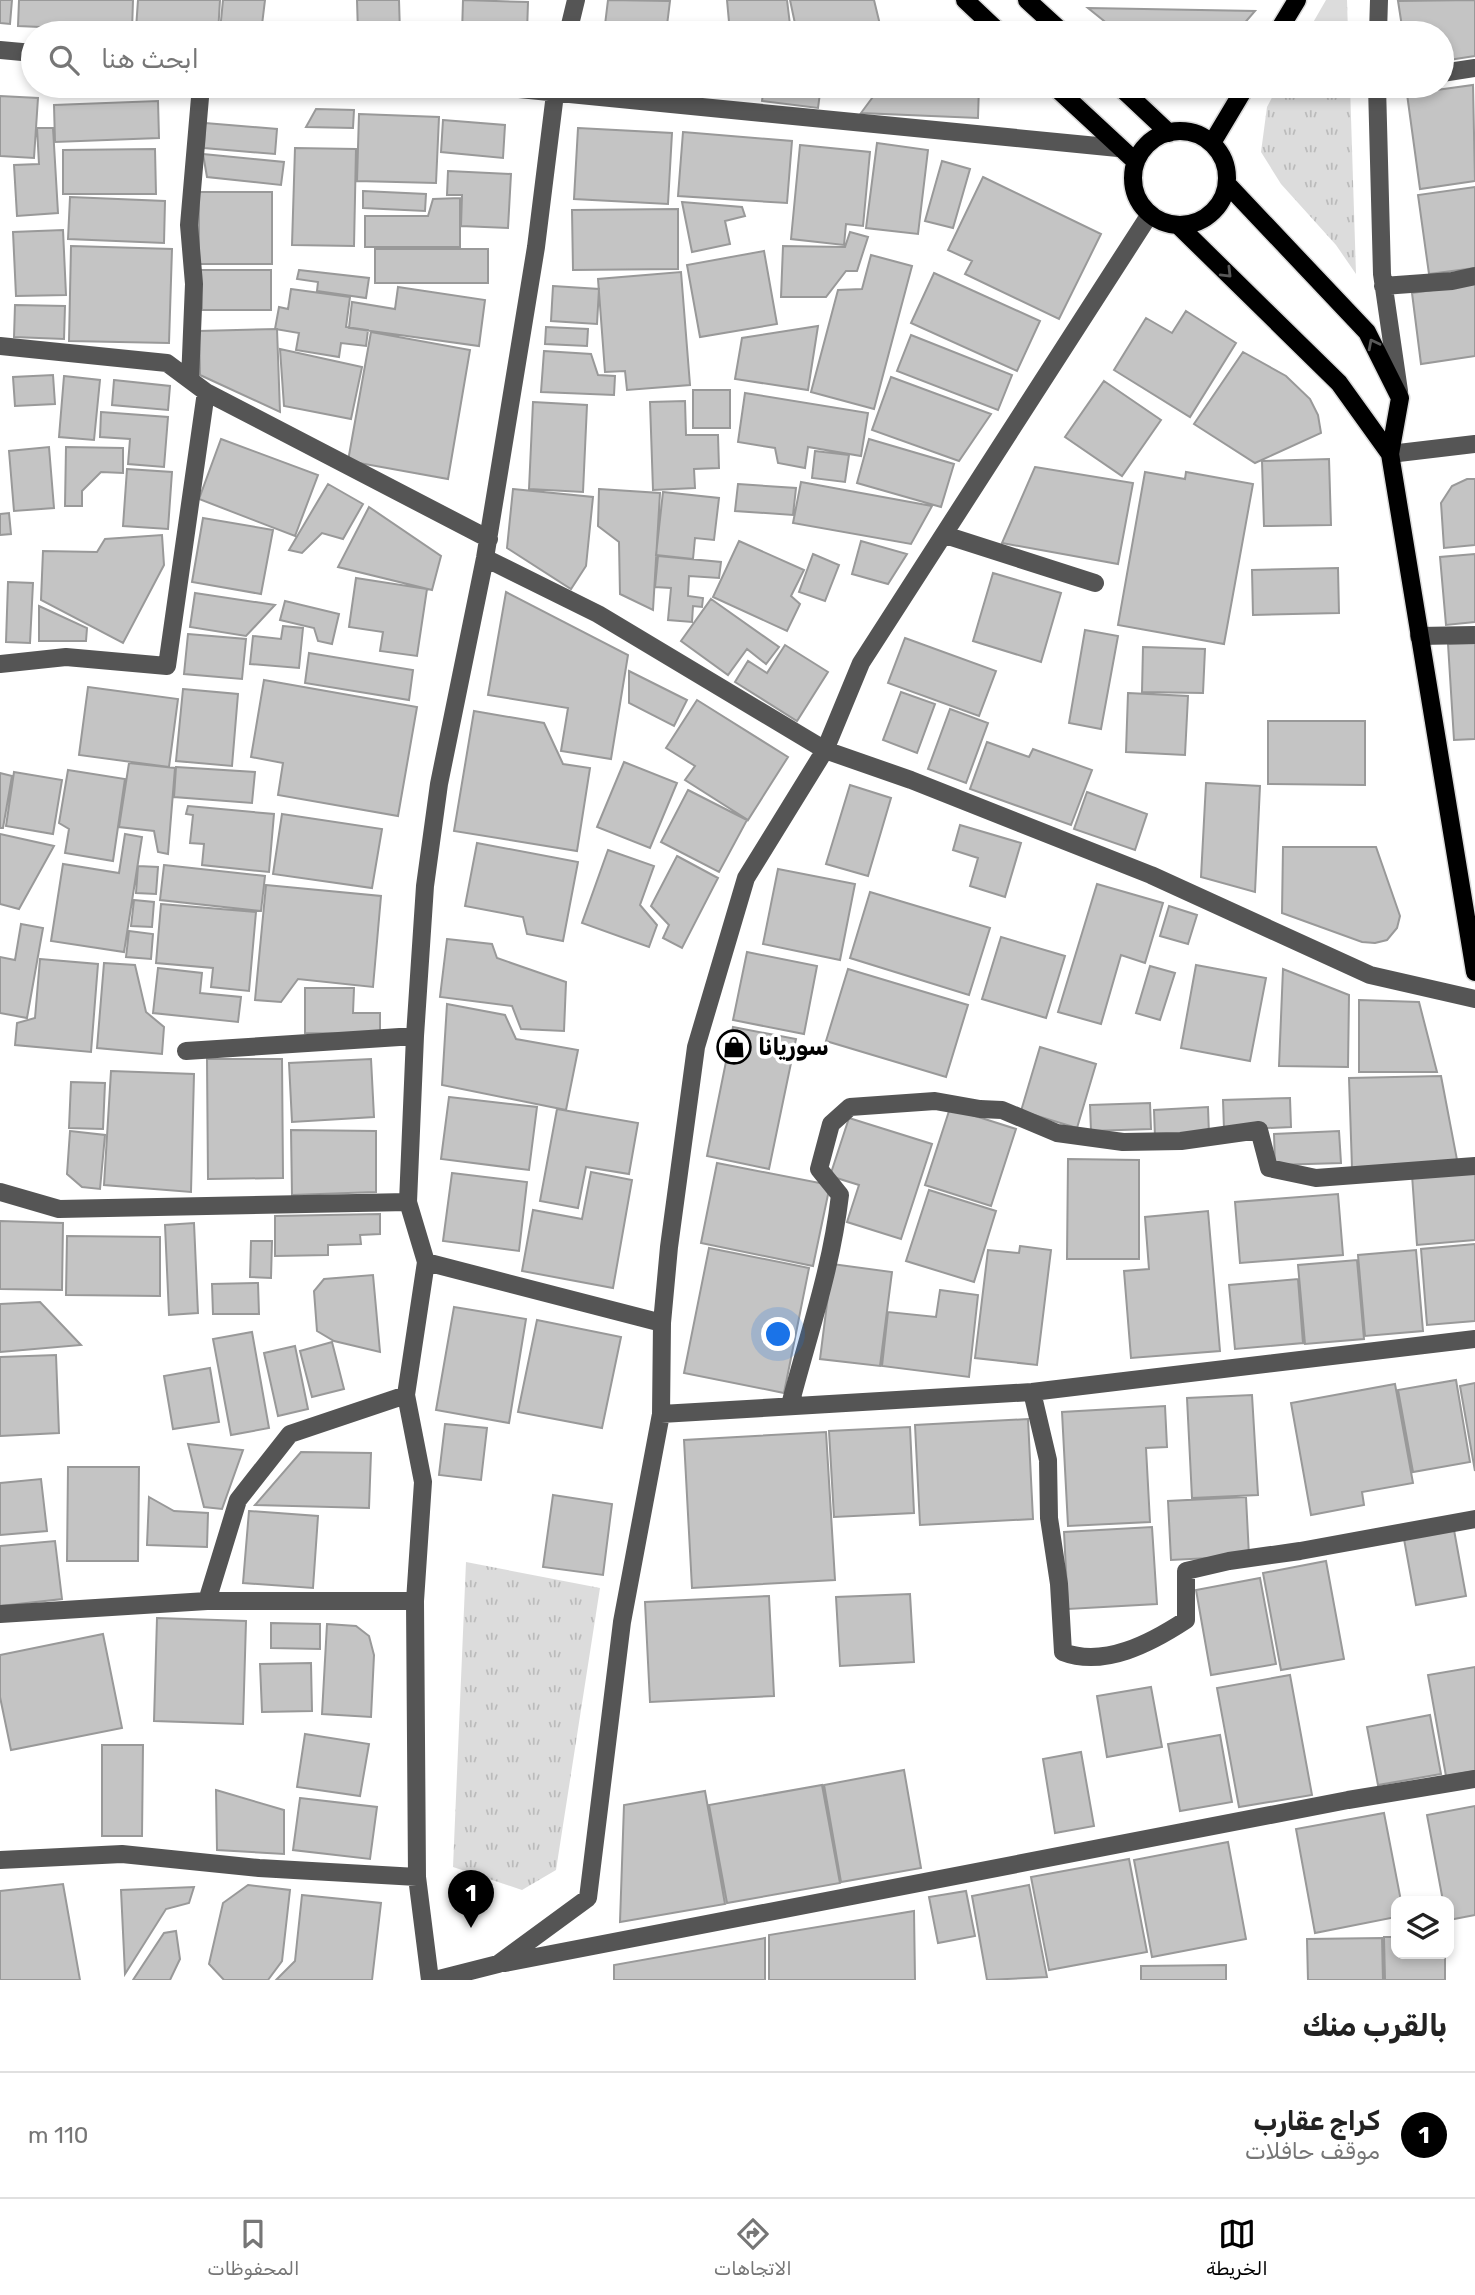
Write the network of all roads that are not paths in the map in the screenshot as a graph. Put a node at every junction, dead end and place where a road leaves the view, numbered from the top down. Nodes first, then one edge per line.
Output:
1 (576, 0) edge
2 (965, 0) edge
3 (1027, 0) edge
4 (1297, 0) edge
5 (1379, 0) edge
6 (571, 21) edge
7 (987, 21) edge
8 (1050, 21) edge
9 (1284, 21) edge
10 (1378, 21) edge
11 (0, 50) edge
12 (21, 52) edge
13 (1475, 68) edge
14 (1454, 71) edge
15 (200, 98) edge
16 (554, 98) edge
17 (649, 98) edge
18 (1066, 98) edge
19 (1132, 98) edge
20 (1239, 98) edge
21 (1377, 98) edge
22 (1169, 133) junction
23 (1212, 143) junction
24 (1118, 148) junction
25 (1136, 162) junction
26 (1227, 184) junction
27 (1150, 214) junction
28 (1178, 225) junction
29 (1475, 275) edge
30 (1383, 286) junction
31 (0, 346) edge
32 (190, 380) junction
33 (206, 392) junction
34 (1400, 398) junction
35 (1475, 444) edge
36 (1390, 454) junction
37 (945, 535) junction
38 (489, 539) junction
39 (485, 558) junction
40 (1096, 583) dead end
41 (1475, 635) edge
42 (1419, 636) junction
43 (0, 664) edge
44 (825, 750) junction
45 (1475, 972) edge
46 (1475, 999) edge
47 (415, 1037) junction
48 (186, 1051) dead end
49 (1475, 1166) edge
50 (0, 1192) edge
51 (408, 1202) junction
52 (426, 1262) junction
53 (662, 1323) junction
54 (1475, 1339) edge
55 (1032, 1392) junction
56 (406, 1395) junction
57 (790, 1405) junction
58 (660, 1413) junction
59 (1475, 1519) edge
60 (207, 1601) junction
61 (415, 1601) junction
62 (0, 1614) edge
63 (1475, 1779) edge
64 (0, 1860) edge
65 (417, 1877) junction
66 (498, 1964) junction
67 (430, 1980) edge
68 (435, 1980) edge

1 - 6 street
2 - 7 main road
3 - 8 main road
4 - 9 main road
5 - 10 street
11 - 12 street
13 - 14 street
15 - 32 street
16 - 38 street
17 - 24 street
18 - 24 main road
19 - 22 main road
20 - 23 main road
21 - 30 street
22 - 23 main road
22 - 25 main road
23 - 26 main road
24 - 25 main road
25 - 27 main road
26 - 28 main road
34 -> 26 main road
27 - 28 main road
27 - 37 street
28 -> 36 main road
29 - 30 street
30 - 34 street
31 - 32 street
32 - 33 street
33 - 38 street
33 - 43 street
34 - 36 main road
35 - 36 street
36 - 42 main road
37 - 40 street
37 - 44 street
38 - 39 street
39 - 44 street
39 - 47 street
41 - 42 street
42 - 45 main road
44 - 46 street
44 - 53 street
47 - 48 street
47 - 51 street
49 - 57 street
50 - 51 street
51 - 52 street
52 - 53 street
52 - 56 street
53 - 58 street
54 - 55 street
55 - 57 street
55 - 59 street
56 - 60 street
56 - 61 street
57 - 58 street
58 - 66 street
60 - 61 street
60 - 62 street
61 - 65 street
63 - 66 street
64 - 65 street
65 - 67 street
66 - 68 street

